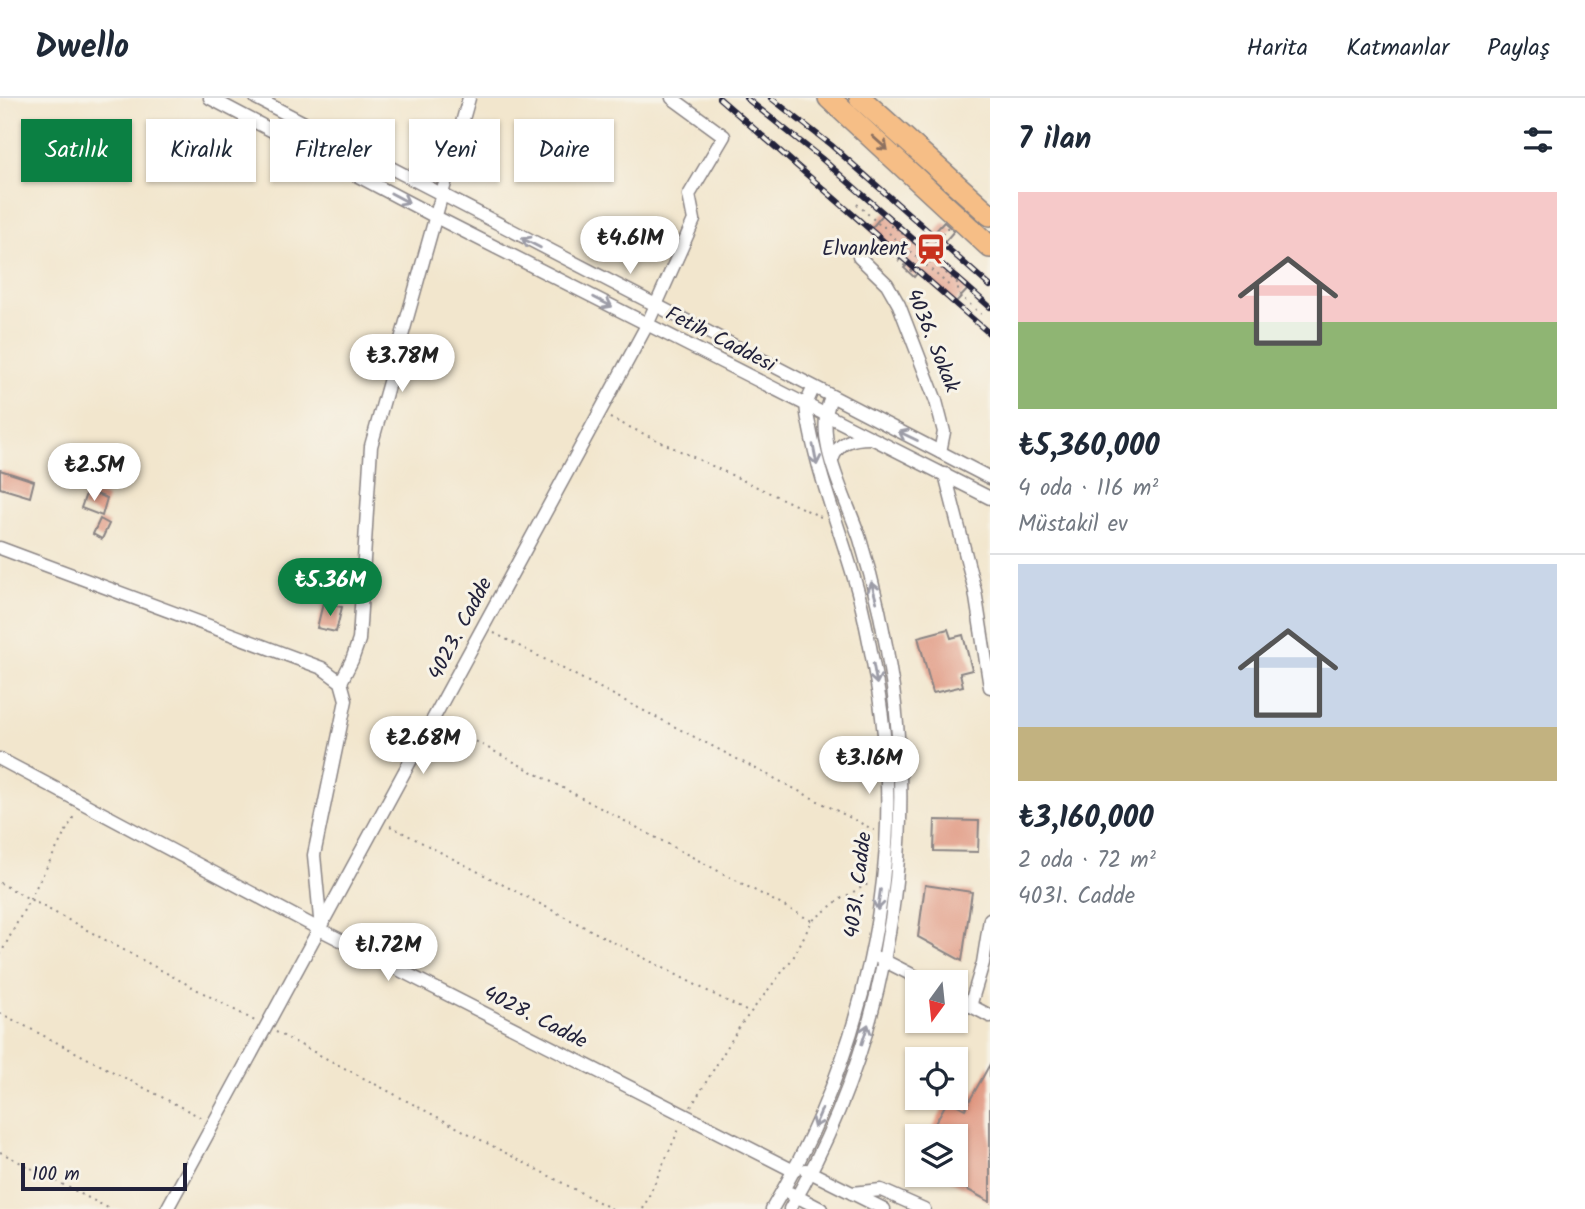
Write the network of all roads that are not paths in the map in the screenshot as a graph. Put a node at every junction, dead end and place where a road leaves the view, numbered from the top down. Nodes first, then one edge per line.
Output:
1 (210, 98) edge
2 (256, 98) edge
3 (469, 98) edge
4 (672, 98) edge
5 (829, 98) edge
6 (869, 101) edge
7 (440, 196) junction
8 (990, 215) edge
9 (435, 216) junction
10 (990, 247) edge
11 (859, 257) dead end
12 (655, 307) junction
13 (647, 325) junction
14 (813, 389) junction
15 (831, 398) junction
16 (806, 405) junction
17 (824, 413) junction
18 (874, 438) junction
19 (940, 452) junction
20 (832, 460) junction
21 (945, 474) junction
22 (990, 478) edge
23 (990, 498) edge
24 (0, 548) edge
25 (341, 682) junction
26 (990, 687) edge
27 (0, 759) edge
28 (990, 919) edge
29 (321, 930) junction
30 (870, 955) junction
31 (885, 960) junction
32 (905, 971) edge
33 (970, 1006) joint
34 (990, 1016) edge
35 (795, 1169) junction
36 (811, 1172) junction
37 (783, 1190) junction
38 (852, 1193) junction
39 (797, 1197) junction
40 (167, 1209) edge
41 (772, 1209) edge
42 (790, 1209) edge
43 (821, 1209) edge
44 (884, 1209) edge
45 (924, 1209) edge

1 -> 9 street, Fetih Caddesi
2 - 7 street, Fetih Caddesi
3 - 7 street
4 - 12 street, 4023. Cadde
5 -> 10 main road
6 - 8 main road
7 - 9 street
12 -> 7 street, Fetih Caddesi
9 -> 13 street, Fetih Caddesi
9 - 25 street
11 - 19 street, 4036. Sokak
12 - 13 street, 4023. Cadde
12 - 14 street, Fetih Caddesi
13 - 16 street, Fetih Caddesi
13 - 29 street, 4023. Cadde
14 - 15 street, Fetih Caddesi
14 - 16 street
15 - 17 street
19 -> 15 street, Fetih Caddesi
16 - 17 street, Fetih Caddesi
16 -> 30 street, 4031. Cadde
17 - 18 street, Fetih Caddesi
17 - 20 street, 4031. Cadde
18 - 20 street
18 - 21 street, Fetih Caddesi
19 - 22 street, Fetih Caddesi
31 -> 20 street, 4031. Cadde
21 - 23 street, Fetih Caddesi
21 - 26 street
24 - 25 street
25 - 29 street
27 - 29 street, 4028. Cadde
28 - 33 street
29 - 35 street, 4028. Cadde
29 - 40 street, 4023. Cadde
30 - 31 street
30 -> 35 street, 4031. Cadde
31 - 32 street
36 -> 31 street, 4031. Cadde
33 - 34 street
35 - 36 street, 4028. Cadde
35 - 37 street, 4031. Cadde
36 - 38 street, 4028. Cadde
36 - 39 street, 4031. Cadde
37 - 39 street
37 - 41 street, 4031. Cadde
38 - 44 street, 4028. Cadde
38 - 45 street
39 - 42 street, 4031. Cadde
39 - 43 street

